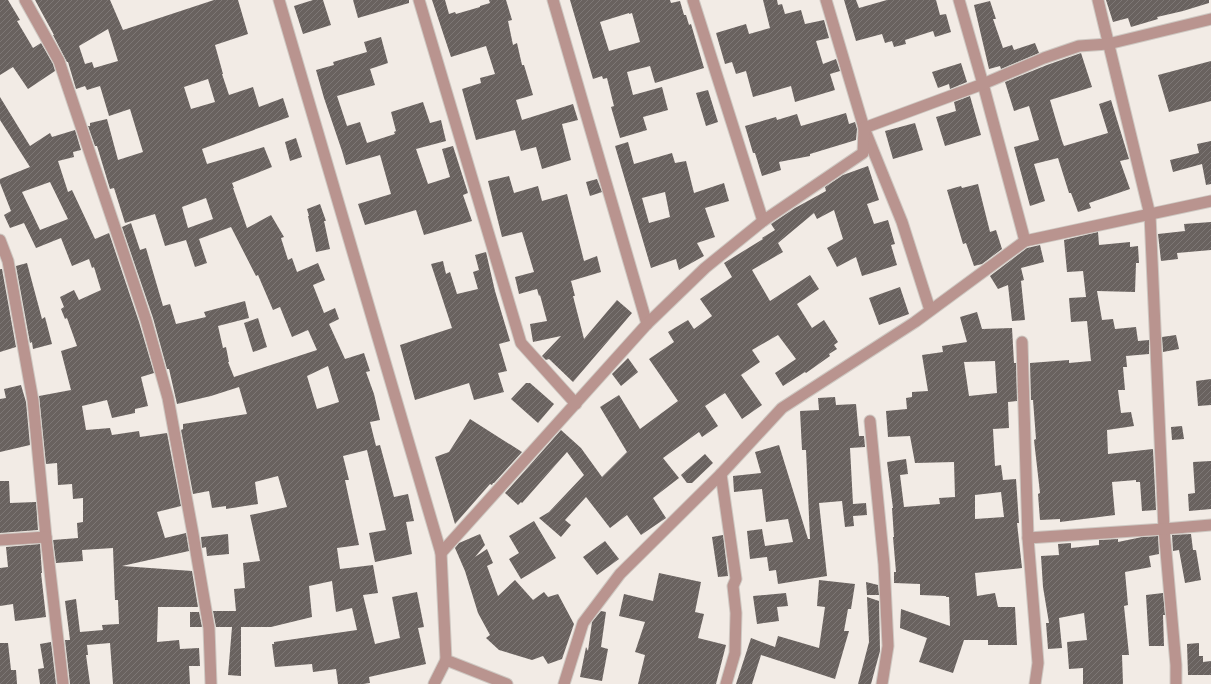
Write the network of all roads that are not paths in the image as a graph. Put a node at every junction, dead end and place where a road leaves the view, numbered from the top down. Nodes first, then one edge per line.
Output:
1 (25, 0) edge
2 (279, 0) edge
3 (419, 0) edge
4 (552, 0) edge
5 (693, 0) edge
6 (826, 0) edge
7 (959, 0) edge
8 (1098, 0) edge
9 (1211, 19) edge
10 (1108, 44) junction
11 (983, 84) junction
12 (864, 128) junction
13 (1211, 201) edge
14 (1150, 215) junction
15 (763, 221) junction
16 (0, 240) edge
17 (1025, 241) junction
18 (930, 310) junction
19 (647, 324) junction
20 (1022, 342) dead end
21 (576, 404) junction
22 (870, 421) dead end
23 (721, 474) junction
24 (1211, 525) edge
25 (1164, 529) junction
26 (46, 537) junction
27 (1028, 538) junction
28 (0, 540) edge
29 (441, 553) junction
30 (446, 660) junction
31 (63, 684) edge
32 (211, 684) edge
33 (434, 684) edge
34 (507, 684) edge
35 (564, 684) edge
36 (726, 684) edge
37 (882, 684) edge
38 (1035, 684) edge
39 (1176, 684) edge

1 - 32 street
2 - 29 street
3 - 21 street
4 - 19 street
5 - 15 street
6 - 12 street
7 - 11 street
8 - 10 street
9 - 10 street
10 - 11 street
10 - 14 street
11 - 12 street
11 - 17 street
12 - 15 street
12 - 18 street
13 - 14 street
14 - 17 street
14 - 25 street
15 - 19 street
16 - 26 street
17 - 18 street
18 - 23 street
19 - 21 street
20 - 27 street
21 - 29 street
22 - 37 street
23 - 35 street
23 - 36 street
24 - 25 street
25 - 27 street
25 - 39 street
26 - 28 street
26 - 31 street
27 - 38 street
29 - 30 street
30 - 33 street
30 - 34 street

